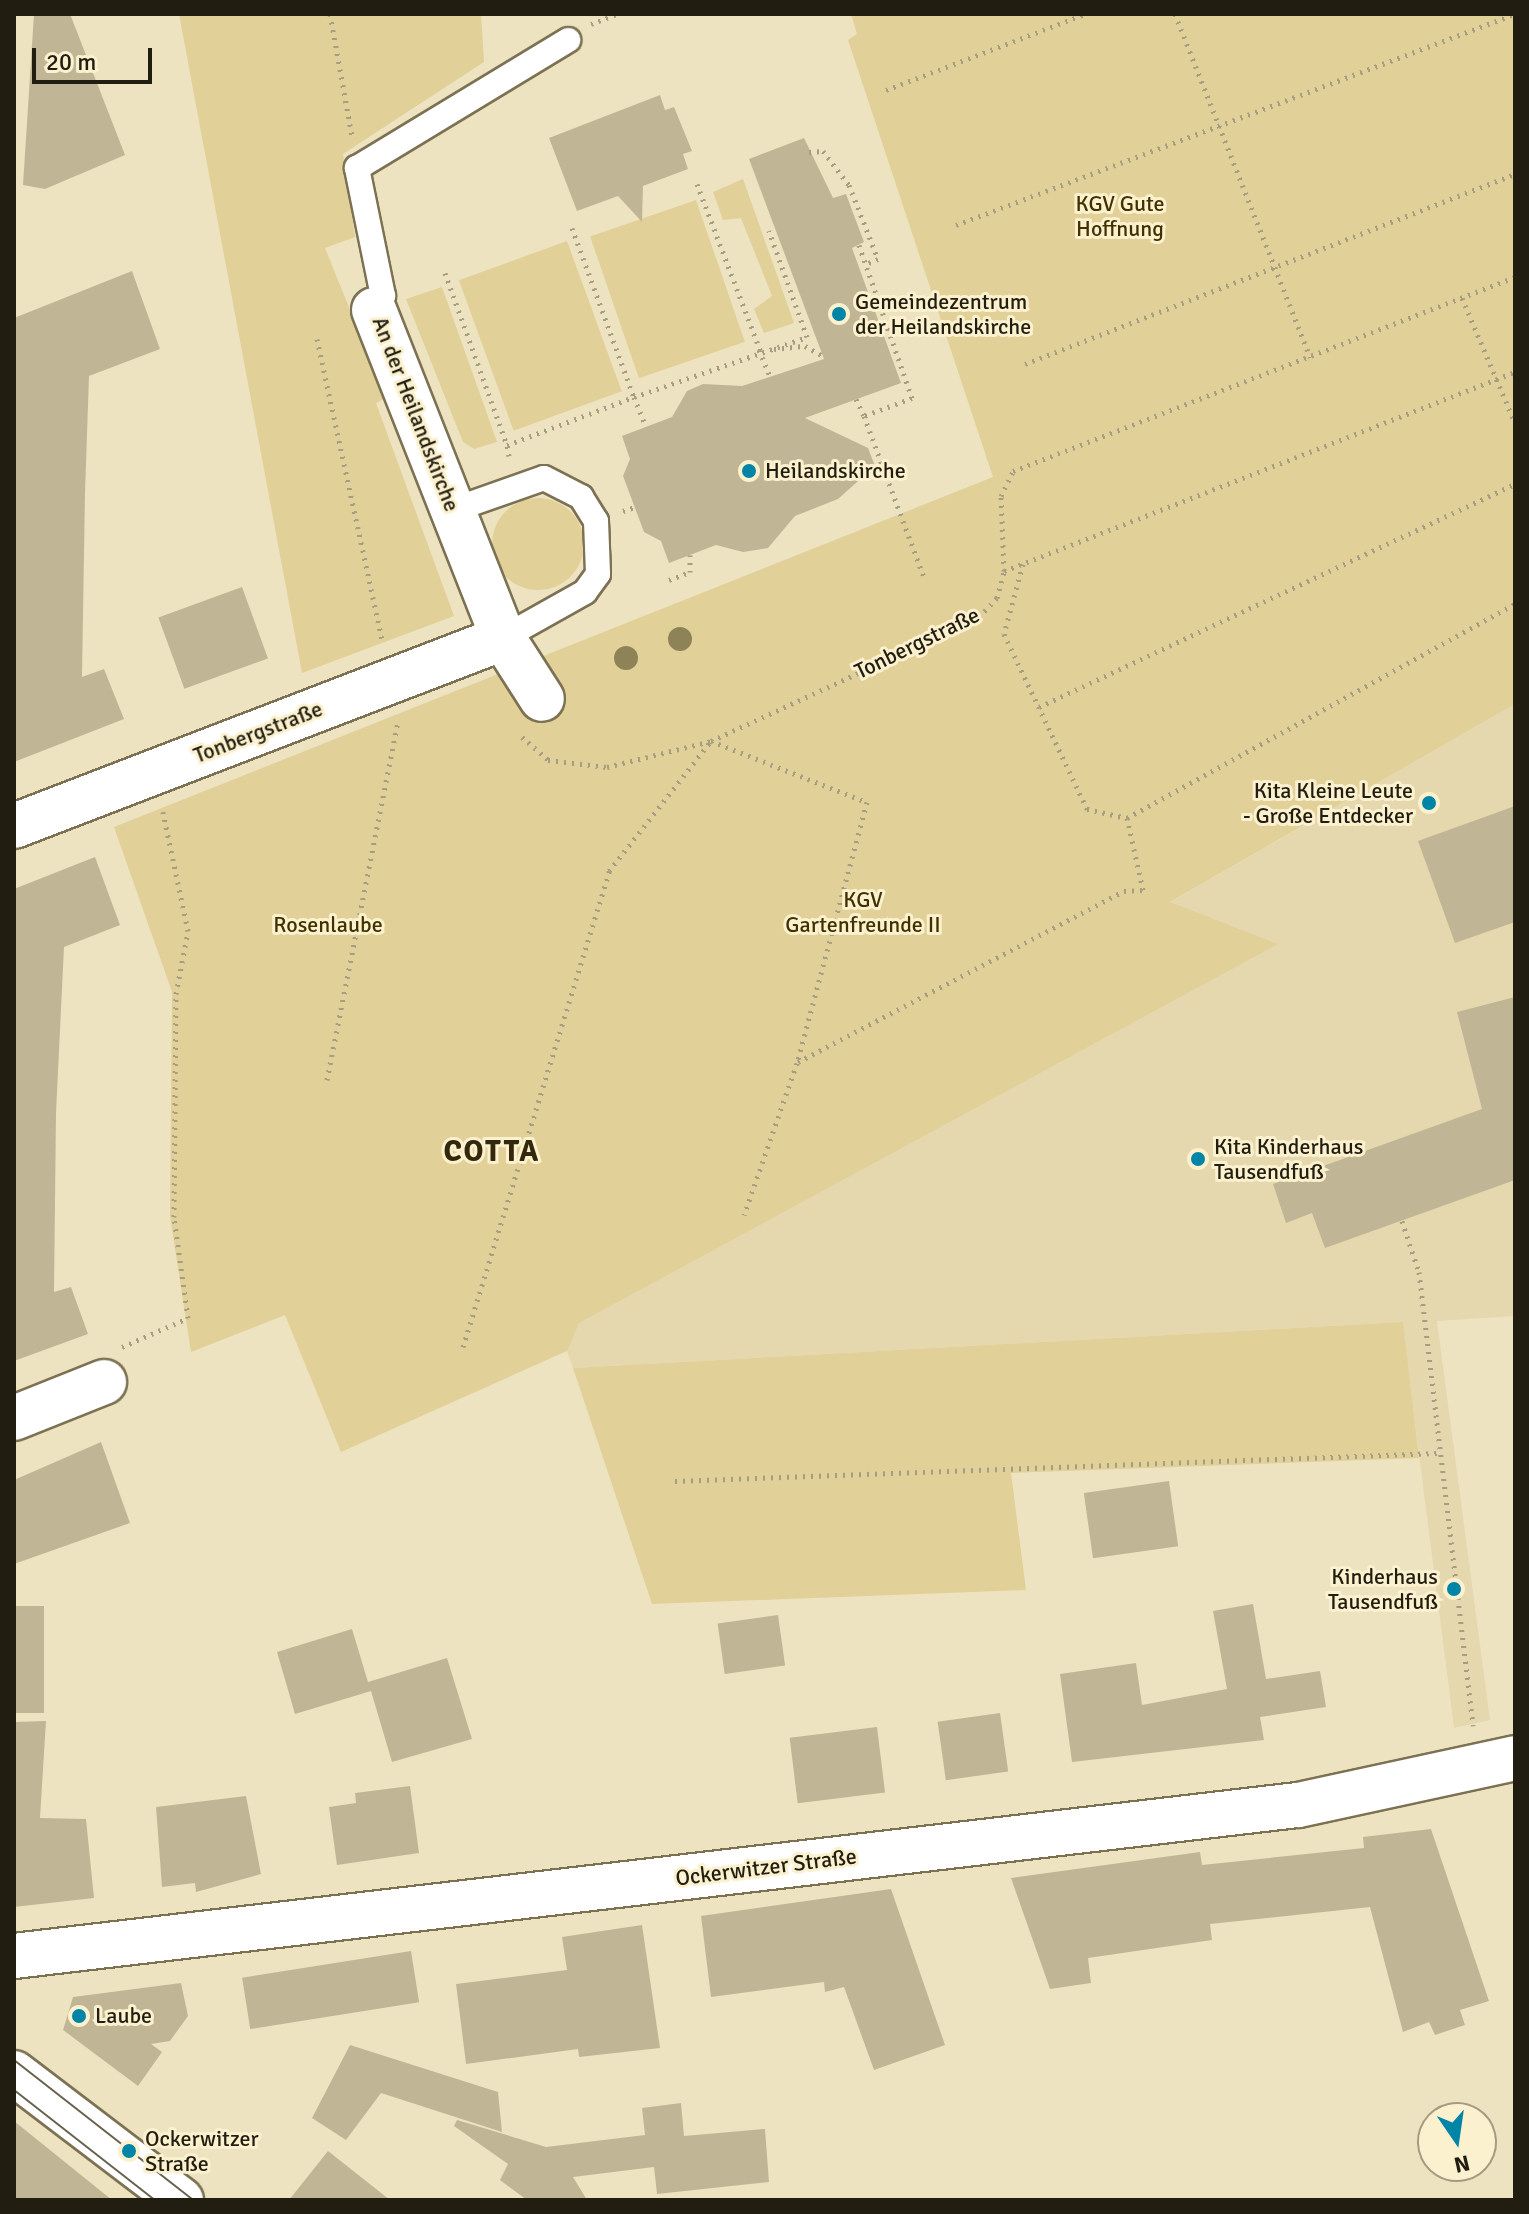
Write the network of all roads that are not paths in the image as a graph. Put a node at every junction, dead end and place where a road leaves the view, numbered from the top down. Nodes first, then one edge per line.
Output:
1 (568, 40) dead end
2 (374, 310) joint
3 (453, 510) junction
4 (503, 638) junction
5 (542, 699) road end
6 (14, 826) edge
7 (104, 1382) road end
8 (14, 1418) edge
9 (1515, 1758) edge
10 (14, 1956) edge
11 (14, 2073) edge
12 (181, 2200) edge

1 - 2 lane, An der Heilandskirche
2 - 3 street, An der Heilandskirche
3 - 4 street, An der Heilandskirche
3 - 4 lane
4 - 5 street, An der Heilandskirche
4 - 6 street, Tonbergstraße
7 - 8 street
9 - 10 street, Ockerwitzer Straße
11 - 12 street

